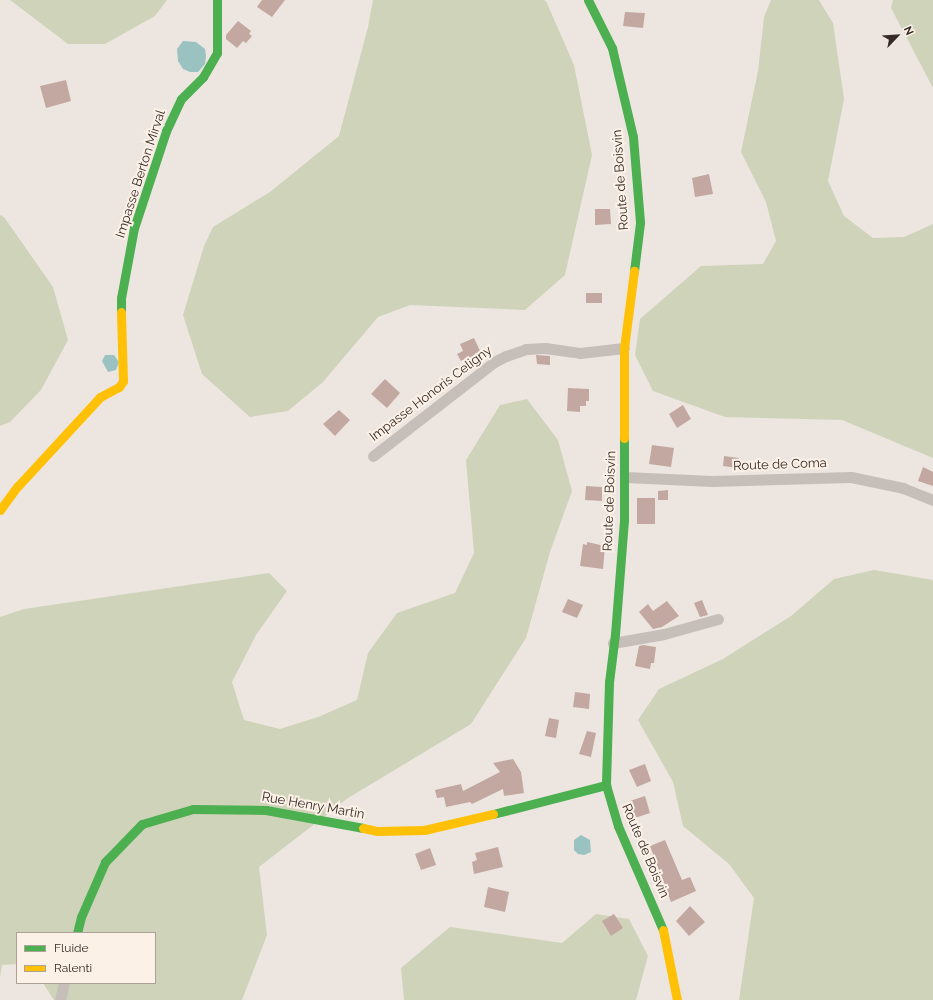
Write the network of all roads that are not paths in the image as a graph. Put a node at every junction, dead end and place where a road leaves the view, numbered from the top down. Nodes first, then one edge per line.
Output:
1 (217, 0) edge
2 (588, 0) edge
3 (624, 348) junction
4 (373, 456) dead end
5 (625, 476) junction
6 (933, 500) edge
7 (0, 510) edge
8 (718, 619) dead end
9 (613, 643) junction
10 (606, 785) junction
11 (77, 932) edge
12 (64, 984) edge
13 (60, 1000) edge
14 (677, 1000) edge

1 - 7 street, Impasse Berton Mirval
2 - 3 street, Route de Boisvin
3 - 4 street, Impasse Honoris Celigny
3 - 5 street, Route de Boisvin
5 - 6 street, Route de Coma
5 - 9 street, Route de Boisvin
8 - 9 street
9 - 10 street, Route de Boisvin
10 - 11 street, Rue Henry Martin
10 - 14 street, Route de Boisvin
12 - 13 street

